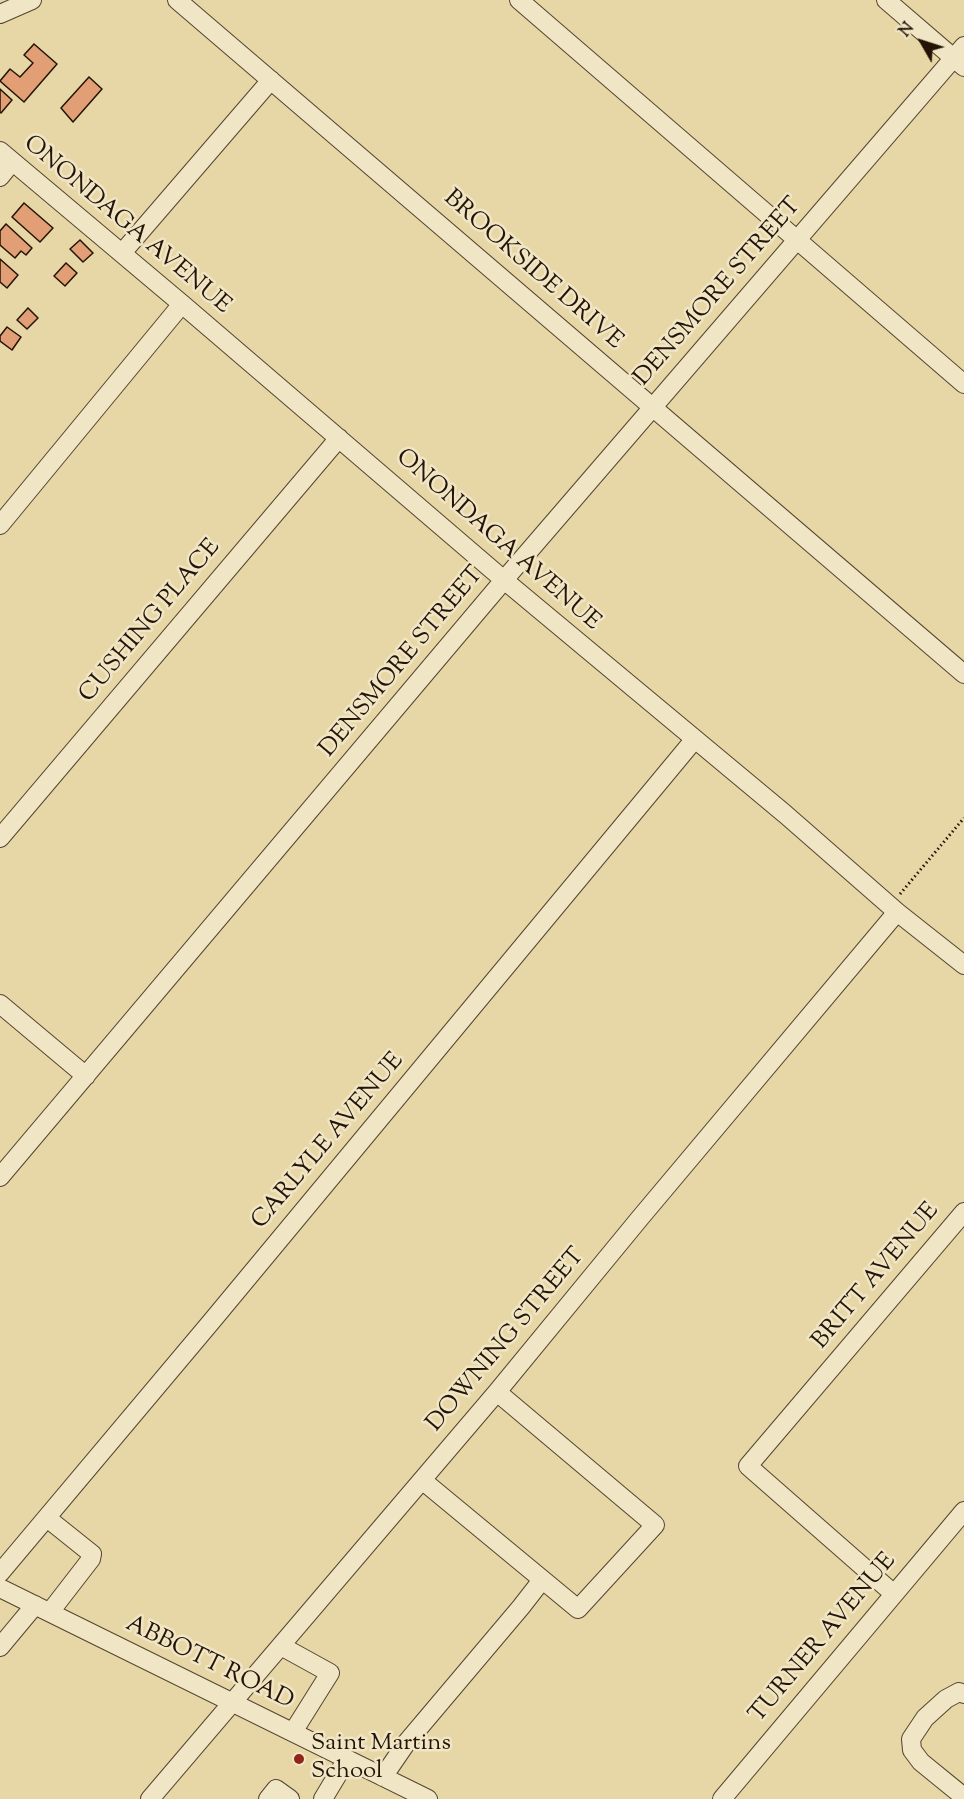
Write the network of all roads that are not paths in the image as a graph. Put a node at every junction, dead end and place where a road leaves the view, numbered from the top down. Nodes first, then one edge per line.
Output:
1 (32, 0) edge
2 (177, 0) edge
3 (519, 0) edge
4 (886, 0) edge
5 (0, 14) edge
6 (961, 57) edge
7 (271, 80) junction
8 (6, 157) edge
9 (0, 177) edge
10 (798, 239) junction
11 (122, 253) junction
12 (182, 304) junction
13 (964, 384) edge
14 (652, 406) junction
15 (339, 438) junction
16 (0, 525) edge
17 (504, 580) junction
18 (964, 674) edge
19 (694, 741) junction
20 (0, 838) edge
21 (897, 912) junction
22 (964, 965) edge
23 (0, 1004) edge
24 (86, 1076) junction
25 (0, 1177) edge
26 (964, 1212) edge
27 (497, 1392) junction
28 (422, 1480) junction
29 (964, 1511) edge
30 (47, 1518) junction
31 (0, 1573) edge
32 (542, 1581) junction
33 (0, 1588) edge
34 (894, 1594) junction
35 (43, 1609) junction
36 (281, 1646) junction
37 (0, 1647) edge
38 (964, 1694) edge
39 (233, 1702) junction
40 (293, 1732) junction
41 (347, 1759) junction
42 (383, 1777) junction
43 (419, 1797) edge
44 (964, 1797) edge
45 (150, 1799) edge
46 (268, 1799) edge
47 (290, 1799) edge
48 (323, 1799) edge
49 (722, 1799) edge

1 - 5 street
2 - 7 street, BROOKSIDE DRIVE
3 - 10 street
4 - 6 street
6 - 10 street, DENSMORE STREET
7 - 11 street
7 - 14 street, BROOKSIDE DRIVE
8 - 9 street
8 - 11 street, ONONDAGA AVENUE
10 - 13 street
10 - 14 street, DENSMORE STREET
11 - 12 street, ONONDAGA AVENUE
12 - 15 street, ONONDAGA AVENUE
12 - 16 street
14 - 17 street, DENSMORE STREET
14 - 18 street, BROOKSIDE DRIVE
15 - 17 street, ONONDAGA AVENUE
15 - 20 street, CUSHING PLACE
17 - 19 street, ONONDAGA AVENUE
17 - 24 street, DENSMORE STREET
19 - 21 street, ONONDAGA AVENUE
19 - 30 street, CARLYLE AVENUE
21 - 22 street, ONONDAGA AVENUE
21 - 27 street, DOWNING STREET
23 - 24 street
24 - 25 street, DENSMORE STREET
26 - 34 street, BRITT AVENUE
27 - 28 street, DOWNING STREET
27 - 32 street
28 - 32 street
28 - 36 street, DOWNING STREET
29 - 34 street, TURNER AVENUE
30 - 31 street, CARLYLE AVENUE
30 - 35 street
32 - 42 street
33 - 35 street, ABBOTT ROAD
34 - 49 street, TURNER AVENUE
35 - 37 street
35 - 39 street, ABBOTT ROAD
36 - 39 street, DOWNING STREET
36 - 40 street
38 - 44 street
39 - 40 street, ABBOTT ROAD
39 - 45 street, DOWNING STREET
40 - 41 street, ABBOTT ROAD
41 - 42 street, ABBOTT ROAD
41 - 48 street
42 - 43 street, ABBOTT ROAD
46 - 47 street

